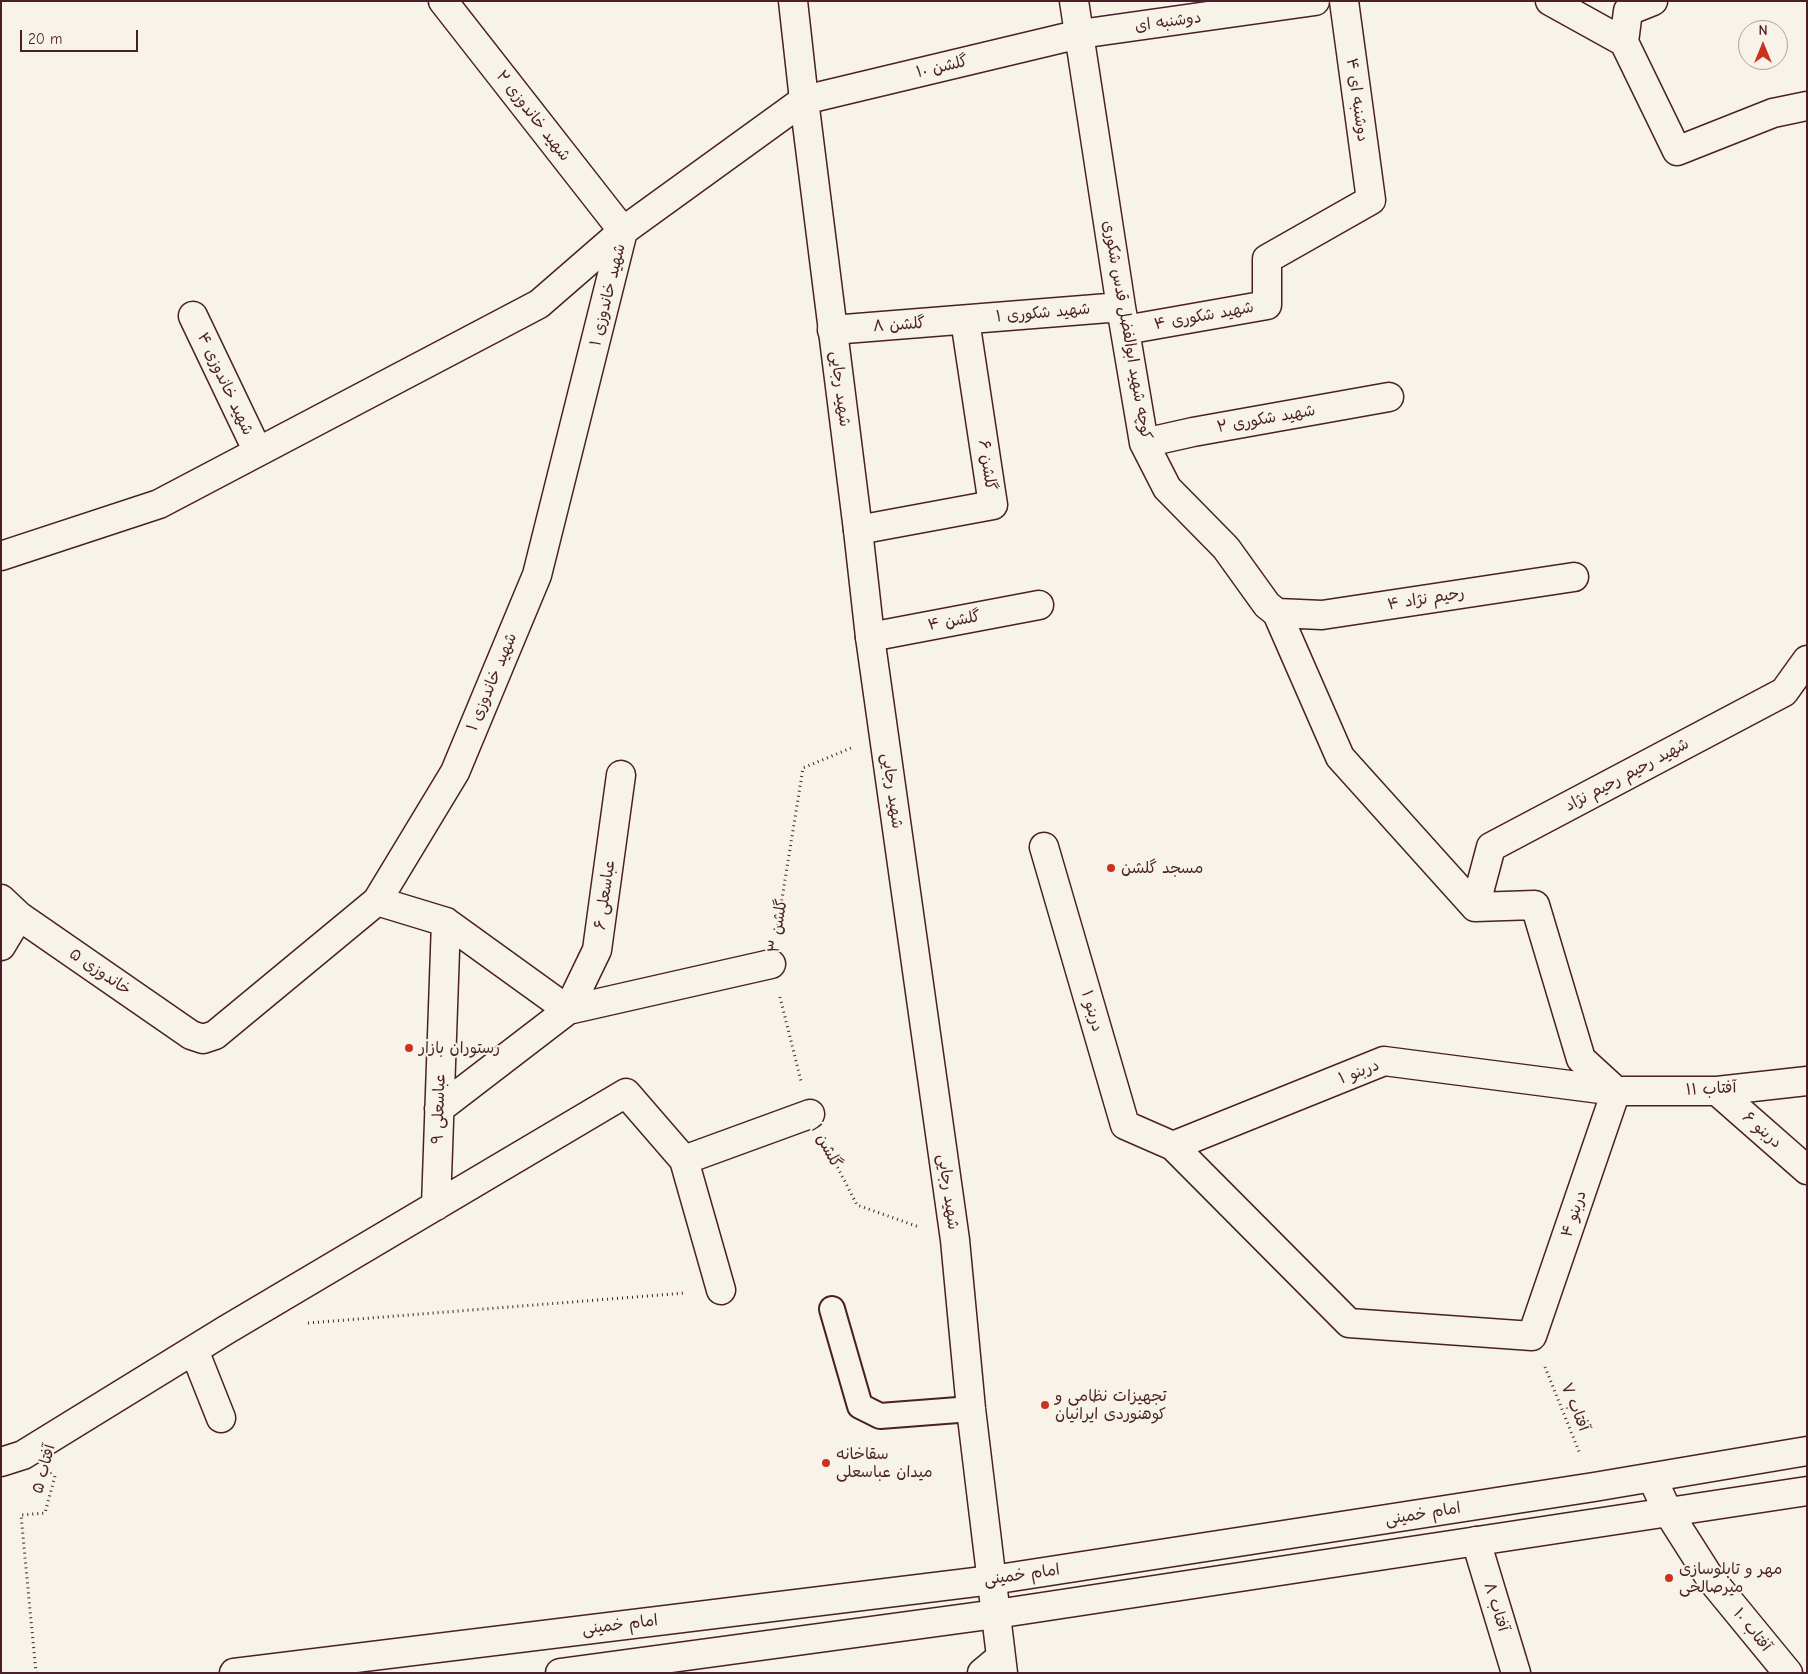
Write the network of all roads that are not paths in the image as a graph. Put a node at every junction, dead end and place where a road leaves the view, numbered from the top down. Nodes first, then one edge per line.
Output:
1 (443, 1) edge
2 (793, 1) edge
3 (1074, 1) edge
4 (1315, 1) edge
5 (1344, 1) edge
6 (1550, 1) edge
7 (1653, 1) edge
8 (1080, 34) junction
9 (1624, 42) junction
10 (804, 100) junction
11 (1807, 106) edge
12 (1370, 200) joint
13 (624, 231) junction
14 (193, 316) dead end
15 (1123, 319) junction
16 (965, 320) junction
17 (832, 330) junction
18 (1389, 397) dead end
19 (1144, 443) junction
20 (258, 452) junction
21 (858, 530) junction
22 (1, 556) edge
23 (1574, 577) dead end
24 (1039, 605) dead end
25 (1277, 613) junction
26 (870, 637) junction
27 (1807, 660) edge
28 (621, 774) dead end
29 (1044, 847) dead end
30 (377, 901) junction
31 (1475, 906) junction
32 (10, 908) edge
33 (446, 922) junction
34 (1, 946) edge
35 (772, 964) road end
36 (568, 1010) junction
37 (203, 1039) joint
38 (1807, 1080) edge
39 (1616, 1091) junction
40 (1717, 1091) junction
41 (440, 1109) junction
42 (810, 1114) road end
43 (1174, 1146) junction
44 (684, 1160) junction
45 (1807, 1170) edge
46 (436, 1206) junction
47 (721, 1290) road end
48 (832, 1308) dead end
49 (194, 1350) junction
50 (971, 1409) junction
51 (222, 1418) dead end
52 (1807, 1451) edge
53 (1, 1462) edge
54 (1652, 1478) junction
55 (1807, 1491) edge
56 (1668, 1512) junction
57 (1476, 1541) junction
58 (992, 1580) junction
59 (996, 1614) junction
60 (995, 1668) edge
61 (234, 1673) edge
62 (560, 1673) edge
63 (1516, 1673) edge
64 (1788, 1673) edge

1 - 13 street, ۲ شهید خاندوزی
2 - 10 street, شهید رجایی
3 - 8 street, کوچه شهید ابوالفضل قدس شکوری
4 - 8 street, دوشنبه ای
5 - 12 street, ۴ دوشنبه ای
6 - 9 street
7 - 9 street
8 - 10 street, ۱۰ گلشن
8 - 15 street, کوچه شهید ابوالفضل قدس شکوری
9 - 11 street
10 - 13 street
10 - 17 street, شهید رجایی
12 - 15 street, ۴ شهید شکوری
13 - 20 street
13 - 30 street, ۱ شهید خاندوزی
14 - 20 street, ۴ شهید خاندوزی
15 - 16 street, ۱ شهید شکوری
15 - 19 street, کوچه شهید ابوالفضل قدس شکوری
16 - 17 street, ۸ گلشن
16 - 21 street, ۶ گلشن
17 - 21 street, شهید رجایی
18 - 19 street, ۲ شهید شکوری
19 - 25 street, کوچه شهید ابوالفضل قدس شکوری
20 - 22 street
21 - 26 street, شهید رجایی
23 - 25 street, رحیم نژاد ۴
24 - 26 street, ۴ گلشن
25 - 31 street, کوچه شهید ابوالفضل قدس شکوری
26 - 50 street, شهید رجایی
27 - 31 street, شهید رحیم رحیم نژاد
28 - 36 street, ۶ عباسعلی
29 - 43 street, ۱ دربنو
30 - 33 street
30 - 37 street, ۱ شهید خاندوزی
31 - 39 street
32 - 34 street
32 - 37 street, خاندوزی ۵
33 - 36 street
33 - 41 street, ۹ عباسعلی
35 - 36 street, ۳ گلشن
36 - 41 street
38 - 40 street, آفتاب ۱۱
39 - 40 street, آفتاب ۱۱
39 - 43 street, دربنو ۱
39 - 43 street, ۴ دربنو
40 - 45 street, ۶ دربنو
41 - 46 street, ۹ عباسعلی
42 - 44 street, ۱ گلشن
44 - 46 street
44 - 47 street
46 - 49 street
48 - 50 lane
49 - 51 street
49 - 53 street
50 - 58 street, شهید رجایی
52 - 54 street, امام خمینی
54 - 56 street, ۱۰ آفتاب
54 - 58 street, امام خمینی
55 - 56 street, امام خمینی
56 - 57 street, امام خمینی
56 - 64 street, ۱۰ آفتاب
57 - 59 street, امام خمینی
57 - 63 street, آفتاب ۸
58 - 59 street, شهید رجایی
58 - 61 street, امام خمینی
59 - 60 street, شهید رجایی
59 - 62 street, امام خمینی

